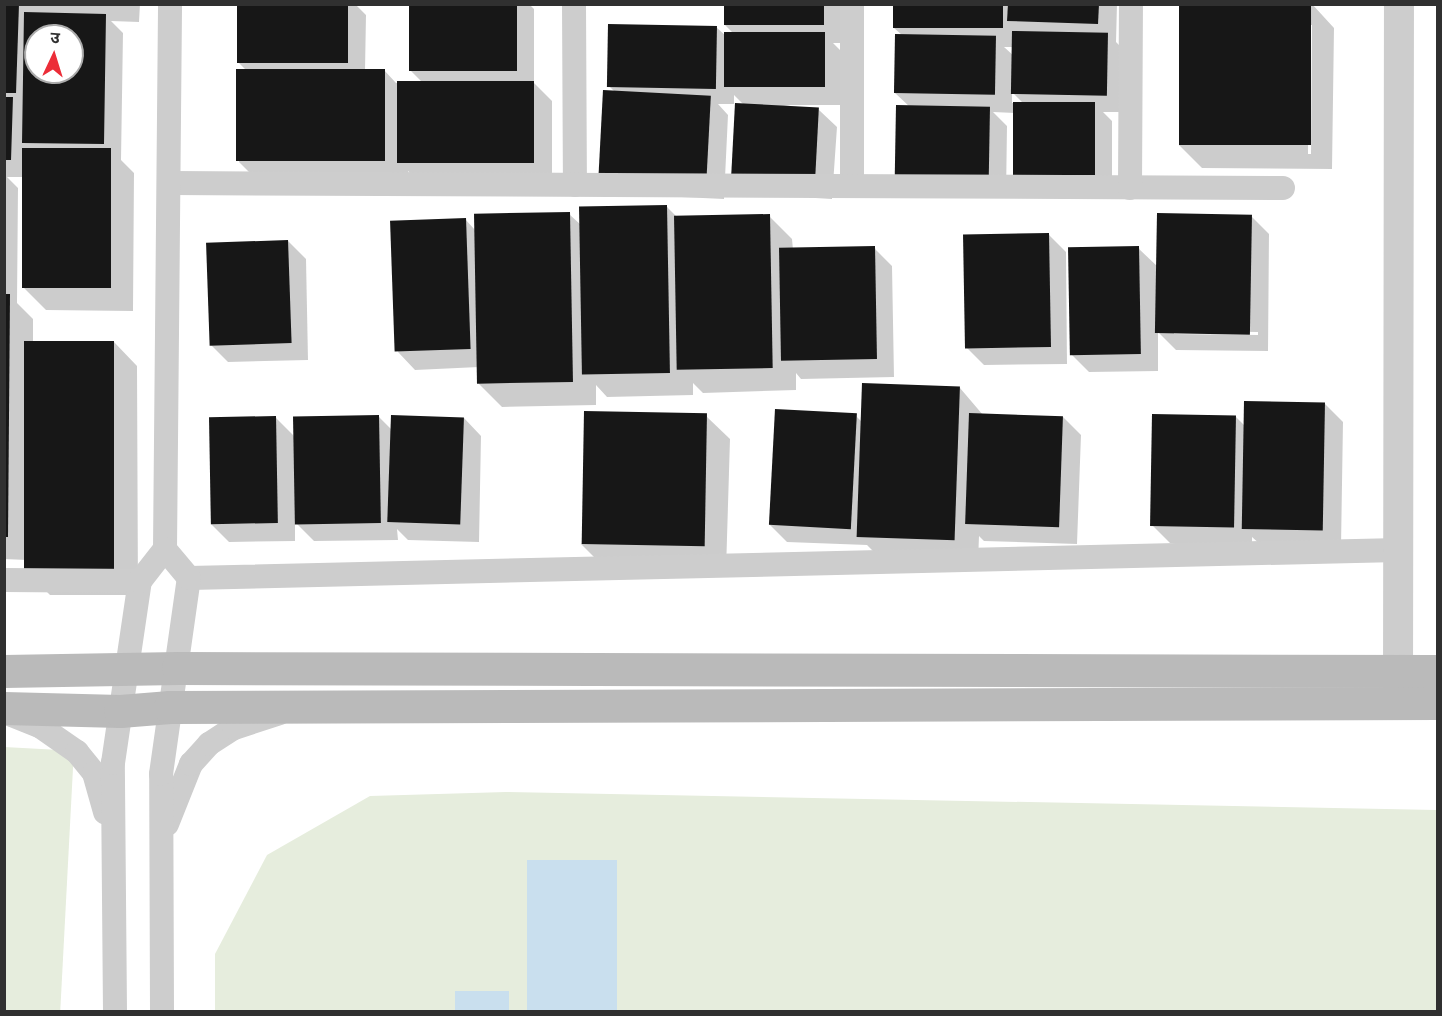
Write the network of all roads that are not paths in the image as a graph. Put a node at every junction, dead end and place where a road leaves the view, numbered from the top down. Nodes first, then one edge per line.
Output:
1 (170, 4) edge
2 (574, 4) edge
3 (852, 4) edge
4 (1131, 4) edge
5 (1399, 4) edge
6 (170, 183) junction
7 (575, 185) junction
8 (852, 186) junction
9 (1130, 188) junction
10 (1283, 188) dead end
11 (165, 549) junction
12 (1399, 550) junction
13 (189, 578) junction
14 (4, 580) edge
15 (140, 581) junction
16 (127, 668) junction
17 (178, 668) junction
18 (1398, 670) junction
19 (1437, 670) edge
20 (4, 671) edge
21 (1437, 703) edge
22 (1398, 704) junction
23 (170, 707) junction
24 (297, 708) junction
25 (4, 710) edge
26 (120, 711) junction
27 (161, 842) junction
28 (113, 846) junction
29 (115, 1011) edge
30 (162, 1011) edge

1 - 6 street
2 - 7 street
3 - 8 street
4 - 9 street
5 - 12 street
6 - 7 street
6 - 11 street
7 - 8 street
8 - 9 street
9 - 10 street
11 - 13 street
11 - 15 street
12 - 13 street
12 - 18 street
13 - 17 street
14 - 15 street
15 - 16 street
16 - 17 main road
16 - 20 main road
16 - 26 street
17 - 18 main road
17 - 23 street
18 - 19 main road
18 - 22 street
21 - 22 main road
22 - 24 main road
23 - 24 main road
23 - 26 main road
23 - 27 street
24 - 27 street
25 - 26 main road
25 - 28 street
26 - 28 street
27 - 30 street
28 - 29 street

